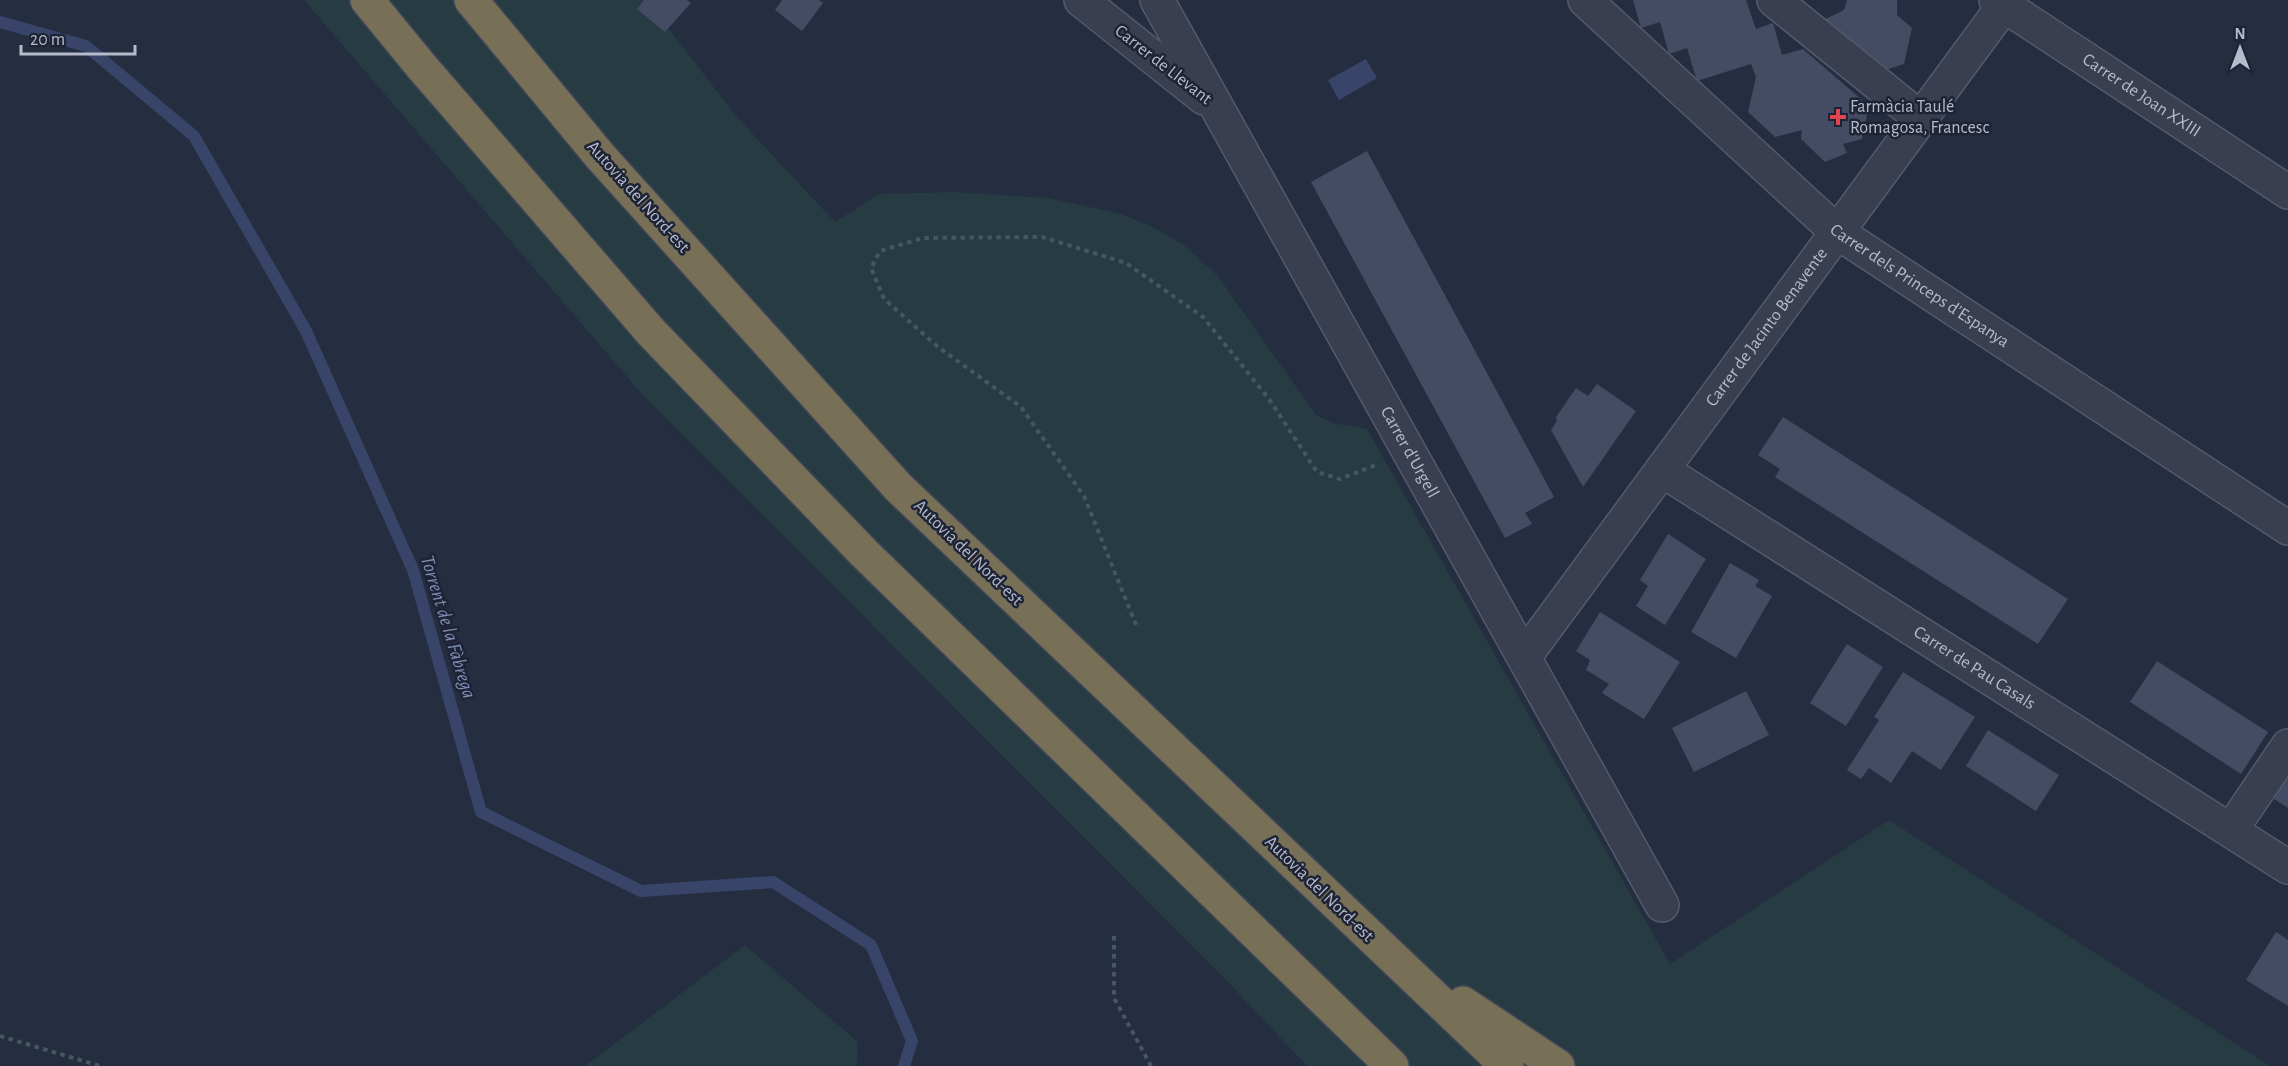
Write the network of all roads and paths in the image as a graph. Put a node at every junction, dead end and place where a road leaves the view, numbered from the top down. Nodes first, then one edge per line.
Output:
1 (367, 0) edge
2 (471, 0) edge
3 (1081, 0) edge
4 (1158, 0) edge
5 (1585, 0) edge
6 (1774, 0) edge
7 (2002, 2) edge
8 (1216, 107) junction
9 (1920, 118) junction
10 (2288, 192) edge
11 (1837, 232) junction
12 (1410, 452) junction
13 (1662, 470) junction
14 (2288, 528) edge
15 (1136, 625) dead end
16 (1525, 656) junction
17 (2288, 746) edge
18 (2231, 830) junction
19 (2288, 867) edge
20 (1662, 905) dead end
21 (1114, 936) dead end
22 (1382, 949) junction
23 (0, 1036) edge
24 (100, 1066) edge
25 (1151, 1066) edge
26 (1392, 1066) edge
27 (1507, 1066) edge
28 (1558, 1066) edge

1 - 26 highway
2 - 22 highway, Autovia del Nord-est
3 - 8 street, Carrer de Llevant
4 - 8 street, Carrer d'Urgell
5 - 11 street, Carrer dels Princeps d'Espanya
6 - 9 street
7 - 9 street, Carrer de Jacinto Benavente
7 - 10 street, Carrer de Joan XXIII
8 - 12 street, Carrer d'Urgell
9 - 11 street, Carrer de Jacinto Benavente
11 - 13 street, Carrer de Jacinto Benavente
11 - 14 street, Carrer dels Princeps d'Espanya
12 - 15 path
12 - 16 street, Carrer d'Urgell
13 - 16 street, Carrer de Jacinto Benavente
13 - 18 street, Carrer de Pau Casals
16 - 20 street, Carrer d'Urgell
17 - 18 street
18 - 19 street, Carrer de Pau Casals
21 - 25 path
22 - 27 highway, Autovia del Nord-est
22 - 28 highway
23 - 24 path

